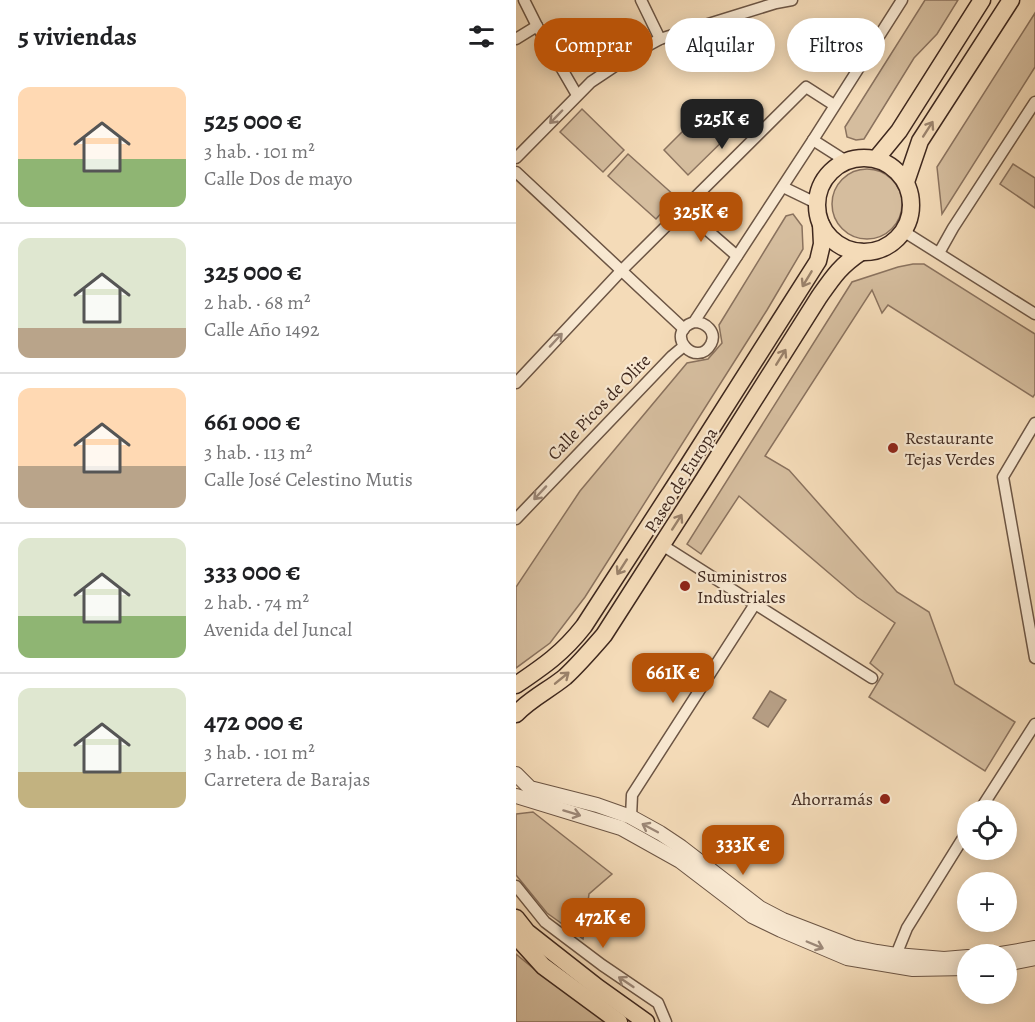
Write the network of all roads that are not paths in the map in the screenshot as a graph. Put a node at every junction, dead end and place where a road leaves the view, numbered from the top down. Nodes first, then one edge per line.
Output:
1 (524, 0) edge
2 (641, 0) edge
3 (792, 0) edge
4 (902, 0) edge
5 (982, 0) edge
6 (1011, 0) edge
7 (534, 20) edge
8 (534, 28) edge
9 (516, 39) edge
10 (660, 39) junction
11 (564, 72) edge
12 (577, 94) junction
13 (1035, 102) edge
14 (834, 105) junction
15 (813, 140) junction
16 (516, 158) edge
17 (876, 159) junction
18 (846, 161) junction
19 (516, 172) edge
20 (906, 182) junction
21 (783, 187) junction
22 (816, 203) junction
23 (683, 209) junction
24 (821, 224) junction
25 (903, 231) junction
26 (861, 252) junction
27 (939, 253) junction
28 (737, 256) junction
29 (621, 271) junction
30 (1035, 314) edge
31 (694, 322) junction
32 (684, 329) junction
33 (684, 346) junction
34 (516, 383) edge
35 (1035, 423) edge
36 (516, 519) edge
37 (662, 545) junction
38 (755, 604) junction
39 (1033, 636) edge
40 (1035, 658) edge
41 (872, 678) dead end
42 (516, 685) edge
43 (516, 714) edge
44 (1035, 724) edge
45 (516, 774) edge
46 (516, 796) edge
47 (986, 800) edge
48 (631, 817) junction
49 (957, 848) edge
50 (516, 886) edge
51 (516, 918) edge
52 (516, 936) edge
53 (1035, 948) edge
54 (1017, 951) edge
55 (896, 955) junction
56 (957, 958) edge
57 (1035, 958) edge
58 (1017, 962) edge
59 (957, 968) edge
60 (619, 1022) edge
61 (646, 1022) edge
62 (666, 1022) edge

1 - 7 street
2 - 10 street
3 - 10 street
4 - 14 street
5 - 17 main road
20 -> 6 main road
8 - 9 street
10 - 12 street
11 - 12 street
12 -> 16 street
13 - 27 street
14 - 15 street
14 - 23 street
15 - 18 street
15 - 21 street
17 - 18 main road
17 - 20 main road
18 - 22 main road
19 - 29 street
20 - 25 main road
21 - 22 street
21 - 28 street
22 - 24 main road
23 - 28 street
23 - 29 street
24 - 26 main road
24 -> 42 main road, Paseo de Europa
25 - 26 main road
25 - 27 street
37 -> 26 main road, Paseo de Europa
27 - 30 street
28 - 31 street
29 - 32 street
34 -> 29 street
31 - 32 street
31 - 33 street
32 - 33 street
33 -> 36 street, Calle Picos de Olite
35 - 39 street
37 - 38 street
43 -> 37 main road, Paseo de Europa
38 - 41 street
38 - 48 street
39 - 40 street
44 - 47 street
45 - 48 street
46 -> 59 street
55 -> 48 street
49 - 55 street
62 -> 50 street
51 - 61 main road
52 - 60 main road
53 - 54 street
55 - 56 street
57 - 58 street

